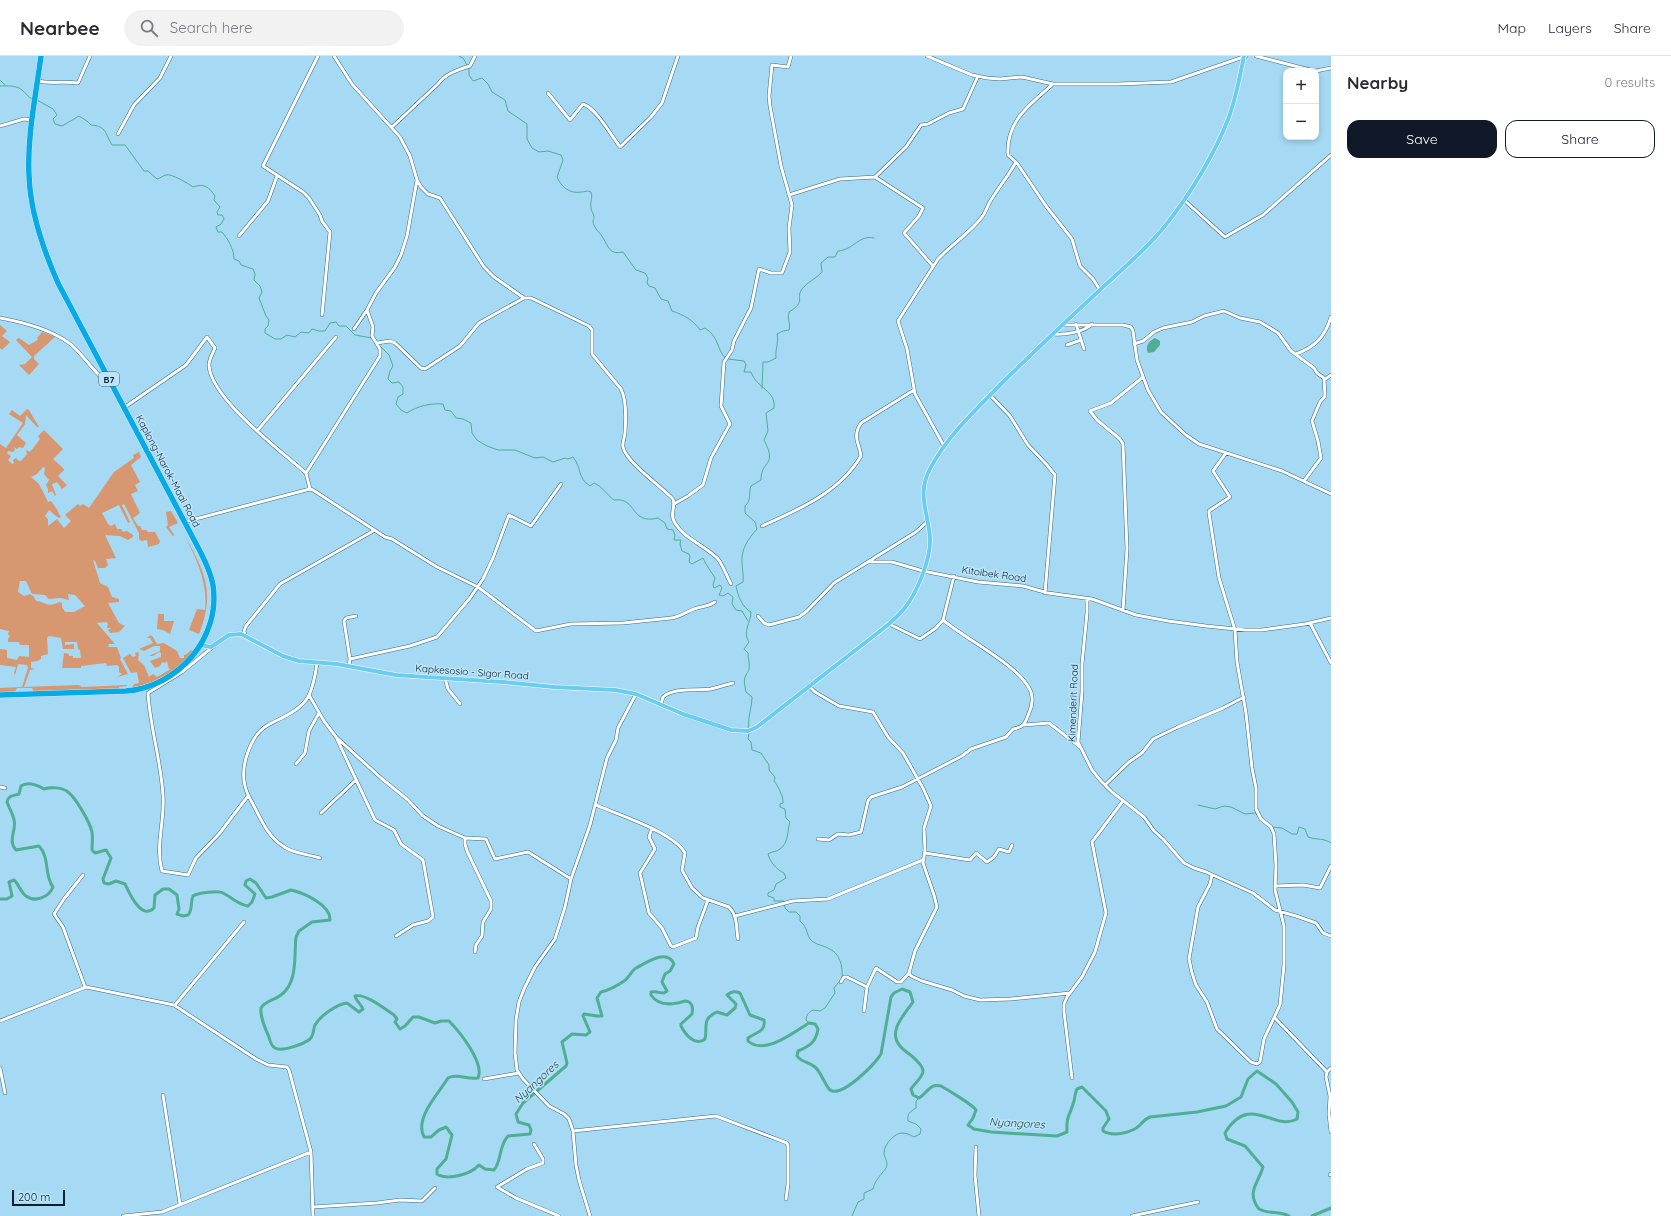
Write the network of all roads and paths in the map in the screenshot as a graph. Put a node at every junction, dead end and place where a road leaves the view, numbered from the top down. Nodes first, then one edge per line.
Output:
1 (40, 56) edge
2 (90, 56) edge
3 (171, 56) edge
4 (318, 56) edge
5 (334, 56) edge
6 (475, 56) edge
7 (678, 56) edge
8 (791, 56) edge
9 (927, 56) edge
10 (1244, 56) edge
11 (1256, 56) edge
12 (1303, 68) edge
13 (1331, 68) edge
14 (1319, 70) edge
15 (978, 76) junction
16 (37, 81) junction
17 (1053, 84) junction
18 (548, 94) dead end
19 (32, 120) junction
20 (0, 126) edge
21 (392, 127) junction
22 (118, 134) dead end
23 (1331, 155) edge
24 (1016, 162) junction
25 (277, 176) junction
26 (875, 177) junction
27 (417, 180) junction
28 (789, 195) junction
29 (1184, 200) junction
30 (239, 236) dead end
31 (933, 266) junction
32 (1100, 290) junction
33 (524, 298) junction
34 (367, 310) junction
35 (322, 315) dead end
36 (1331, 317) edge
37 (0, 318) edge
38 (1076, 324) junction
39 (1092, 324) junction
40 (1062, 325) junction
41 (354, 329) dead end
42 (1078, 331) junction
43 (1054, 334) junction
44 (336, 337) dead end
45 (1081, 340) junction
46 (377, 343) junction
47 (1134, 344) junction
48 (1067, 345) dead end
49 (1084, 349) dead end
50 (1296, 354) junction
51 (1331, 375) edge
52 (1143, 377) junction
53 (1324, 380) junction
54 (111, 383) junction
55 (914, 390) junction
56 (990, 395) junction
57 (124, 408) junction
58 (258, 431) junction
59 (944, 446) junction
60 (1226, 453) junction
61 (306, 473) junction
62 (1304, 481) junction
63 (561, 484) dead end
64 (310, 489) junction
65 (1331, 494) edge
66 (674, 504) junction
67 (928, 521) junction
68 (184, 522) junction
69 (762, 526) dead end
70 (375, 530) junction
71 (868, 562) junction
72 (923, 571) junction
73 (954, 576) junction
74 (732, 584) dead end
75 (478, 587) junction
76 (1045, 593) junction
77 (1087, 598) junction
78 (715, 602) dead end
79 (1123, 610) junction
80 (356, 616) dead end
81 (758, 616) dead end
82 (1331, 618) edge
83 (943, 620) junction
84 (1310, 623) junction
85 (889, 624) junction
86 (1235, 630) junction
87 (245, 635) junction
88 (200, 645) junction
89 (214, 646) junction
90 (350, 659) junction
91 (317, 662) junction
92 (1331, 663) edge
93 (349, 666) junction
94 (445, 678) junction
95 (733, 683) dead end
96 (809, 686) junction
97 (636, 694) junction
98 (0, 695) edge
99 (309, 695) junction
100 (1244, 697) junction
101 (460, 704) dead end
102 (660, 704) junction
103 (319, 712) junction
104 (1024, 725) junction
105 (336, 737) junction
106 (1080, 747) junction
107 (296, 764) dead end
108 (918, 778) junction
109 (356, 780) junction
110 (1105, 785) junction
111 (0, 787) edge
112 (5, 788) dead end
113 (248, 796) junction
114 (1123, 801) junction
115 (596, 805) junction
116 (321, 813) dead end
117 (652, 828) junction
118 (465, 838) junction
119 (818, 839) dead end
120 (1012, 845) dead end
121 (925, 853) junction
122 (320, 858) dead end
123 (923, 860) junction
124 (1331, 866) edge
125 (1212, 874) junction
126 (83, 875) dead end
127 (571, 879) junction
128 (1275, 886) junction
129 (708, 900) junction
130 (1280, 912) junction
131 (735, 916) junction
132 (244, 922) dead end
133 (396, 936) dead end
134 (1331, 936) edge
135 (738, 939) dead end
136 (475, 952) dead end
137 (909, 973) junction
138 (841, 982) dead end
139 (85, 987) junction
140 (867, 987) junction
141 (1070, 992) junction
142 (175, 1005) junction
143 (864, 1011) dead end
144 (1274, 1018) junction
145 (0, 1021) edge
146 (0, 1068) edge
147 (1331, 1068) edge
148 (1327, 1072) junction
149 (518, 1073) junction
150 (1072, 1078) dead end
151 (484, 1079) dead end
152 (5, 1093) dead end
153 (163, 1095) dead end
154 (573, 1131) junction
155 (1331, 1132) edge
156 (534, 1144) dead end
157 (976, 1147) dead end
158 (311, 1152) junction
159 (434, 1188) dead end
160 (786, 1199) dead end
161 (1198, 1202) dead end
162 (180, 1204) junction
163 (313, 1207) junction
164 (123, 1216) edge
165 (314, 1216) edge
166 (560, 1216) edge
167 (590, 1216) edge
168 (979, 1216) edge
169 (1132, 1216) edge

1 - 16 highway, Kaplong-Narok-Maai Road / B7
2 - 16 street
3 - 22 street
4 - 25 street
5 - 21 street
6 - 21 street
7 - 18 street
8 - 28 street
9 - 15 street
10 - 17 street
10 - 29 main road
11 - 12 street
13 - 14 street
15 - 17 street
15 - 26 street
16 - 19 highway, Kaplong-Narok-Maai Road / B7
17 - 24 street
19 - 20 street
19 - 54 highway, Kaplong-Narok-Maai Road / B7
21 - 27 street
23 - 29 street
24 - 31 street
24 - 32 street
25 - 30 street
25 - 35 street
26 - 28 street
26 - 31 street
27 - 33 street
27 - 34 street
28 - 66 street
29 - 32 main road
31 - 55 street
32 - 40 main road
33 - 46 street
33 - 66 street
34 - 41 street
34 - 46 street
36 - 50 street
37 - 54 street
38 - 39 street
38 - 40 street
38 - 42 street
39 - 42 street
39 - 47 street
40 - 43 main road
42 - 43 street
42 - 45 street
43 - 56 main road
44 - 58 street
45 - 48 street
45 - 49 street
46 - 61 street
47 - 50 street
47 - 52 street
50 - 53 street
51 - 53 street
52 - 60 street
52 - 79 street
53 - 62 street
54 - 57 highway, Kaplong-Narok-Maai Road / B7
55 - 59 street
55 - 69 street
56 - 59 main road
56 - 76 street
57 - 58 street
57 - 68 highway, Kaplong-Narok-Maai Road / B7
58 - 61 street
59 - 67 main road
60 - 62 street
60 - 86 street
61 - 64 street
62 - 65 street
63 - 75 street
64 - 68 street
64 - 70 street
66 - 74 street
67 - 71 street
67 - 72 main road
68 - 88 highway, Kaplong-Narok-Maai Road / B7
70 - 75 street
70 - 87 street
71 - 72 street, Kitoibek Road
71 - 81 street
72 - 73 street, Kitoibek Road
72 - 85 main road
73 - 76 street, Kitoibek Road
73 - 83 street
75 - 78 street
75 - 90 street
76 - 77 street, Kitoibek Road
77 - 79 street, Kitoibek Road
77 - 106 street, Kimenderit Road
79 - 86 street, Kitoibek Road
80 - 90 street
82 - 84 street, Kitoibek Road
83 - 85 street
83 - 104 street
84 - 86 street, Kitoibek Road
84 - 92 street
85 - 96 main road
86 - 100 street
87 - 89 main road
87 - 91 main road, Kapkesosio - Sigor Road
88 - 89 main road
88 - 98 highway, Kaplong-Narok-Maai Road / B7
89 - 113 street
90 - 93 street
91 - 93 main road, Kapkesosio - Sigor Road
91 - 99 street
93 - 94 main road, Kapkesosio - Sigor Road
94 - 97 main road, Kapkesosio - Sigor Road
94 - 101 street
95 - 102 street
96 - 102 main road, Kapkesosio - Sigor Road
96 - 108 street
97 - 102 main road, Kapkesosio - Sigor Road
97 - 115 street
99 - 103 street
99 - 113 street
100 - 110 street
100 - 128 street
103 - 105 street
103 - 107 street
104 - 106 street
104 - 108 street
105 - 109 street
105 - 118 street
106 - 110 street, Kimenderit Road
108 - 119 street
108 - 121 street
109 - 116 street
109 - 133 street
110 - 114 street, Kimenderit Road
111 - 112 street
113 - 122 street
114 - 125 street, Kimenderit Road
114 - 141 street
115 - 117 street
115 - 127 street
117 - 129 street
117 - 129 street
118 - 127 street
118 - 136 street
120 - 121 street
121 - 123 street
123 - 131 street
123 - 137 street
124 - 128 street
125 - 130 street, Kimenderit Road
125 - 144 street
126 - 139 street
127 - 149 street
128 - 130 street
129 - 131 street
130 - 134 street, Kimenderit Road
130 - 144 street
131 - 135 street
132 - 142 street
137 - 140 street
137 - 141 street
138 - 140 street
139 - 142 street
139 - 145 street
140 - 143 street
141 - 150 street
142 - 158 street
144 - 148 street
146 - 152 street
147 - 148 street
148 - 155 street
149 - 151 street
149 - 154 street
153 - 162 street
154 - 160 street
154 - 167 street
156 - 166 street
157 - 168 street
158 - 162 street
158 - 163 street
159 - 163 street
161 - 169 street
162 - 164 street
163 - 165 street

